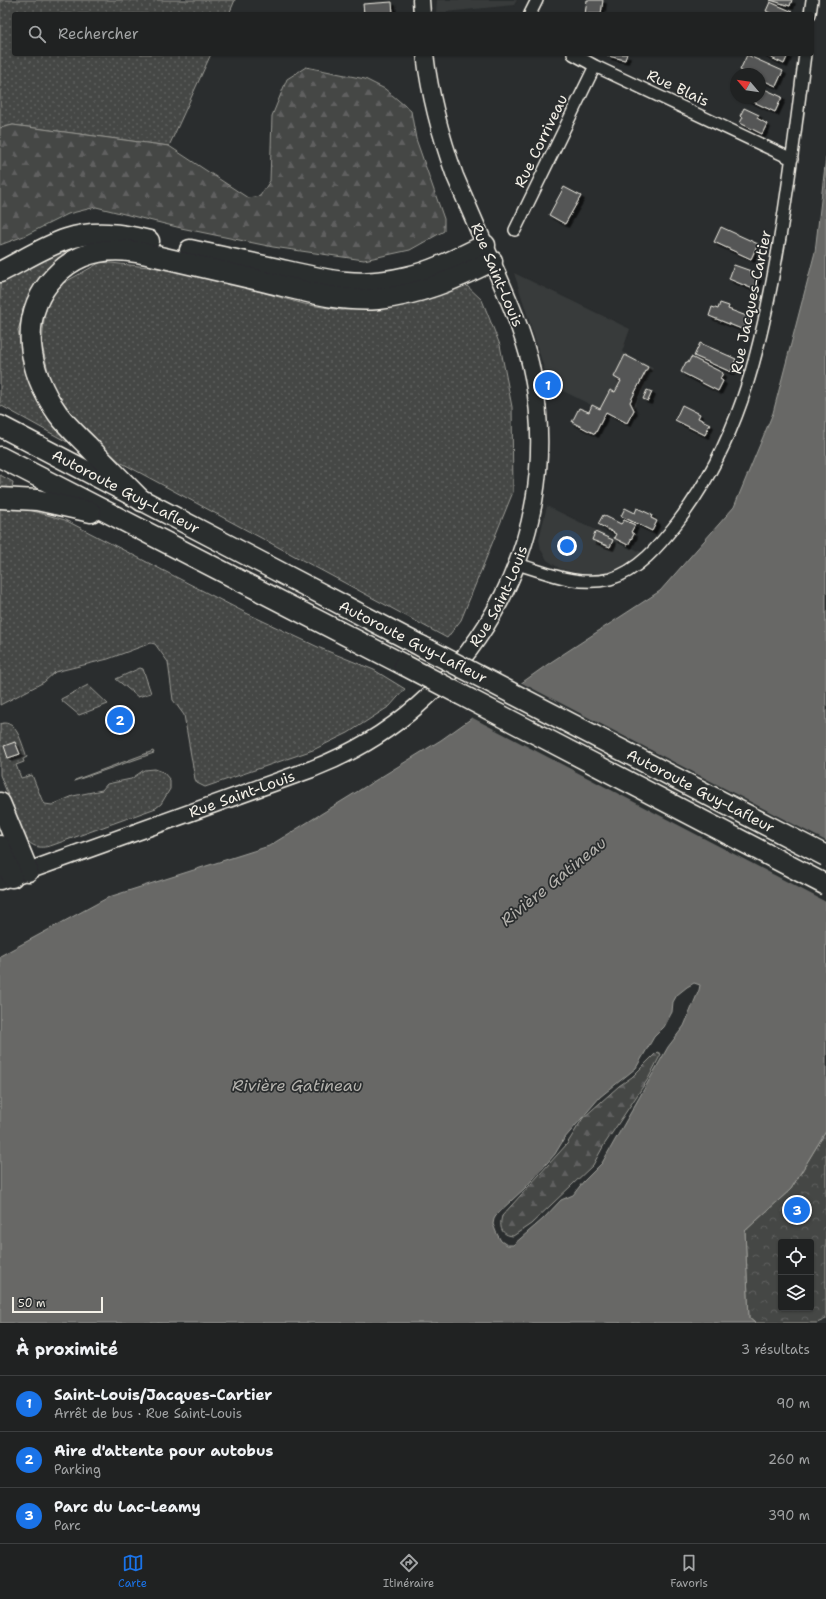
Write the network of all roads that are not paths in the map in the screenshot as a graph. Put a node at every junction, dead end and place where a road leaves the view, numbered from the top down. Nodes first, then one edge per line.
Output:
1 (422, 0) edge
2 (537, 0) edge
3 (812, 0) edge
4 (422, 12) edge
5 (531, 12) edge
6 (810, 12) edge
7 (425, 56) edge
8 (578, 56) edge
9 (805, 56) edge
10 (595, 66) junction
11 (792, 159) junction
12 (515, 230) dead end
13 (488, 253) junction
14 (0, 272) edge
15 (0, 426) edge
16 (0, 457) edge
17 (0, 498) edge
18 (142, 501) junction
19 (116, 517) junction
20 (517, 564) junction
21 (0, 803) edge
22 (0, 846) edge
23 (826, 856) edge
24 (13, 876) edge
25 (826, 885) edge

1 - 4 main road
2 - 5 street
3 - 6 street
7 - 13 main road, Rue Saint-Louis
8 - 10 street, Rue Blais
9 - 11 street, Rue Jacques-Cartier
10 - 11 street, Rue Blais
10 - 12 street, Rue Corriveau
11 - 20 street, Rue Jacques-Cartier
13 - 14 highway
13 - 18 highway
13 - 20 main road, Rue Saint-Louis
15 - 18 highway, Autoroute Guy-Lafleur
16 - 19 highway, Autoroute Guy-Lafleur
17 - 19 highway
18 - 23 highway, Autoroute Guy-Lafleur, bridge
19 - 25 highway, Autoroute Guy-Lafleur, bridge
20 - 24 main road, Rue Saint-Louis
21 - 24 highway
22 - 24 highway

